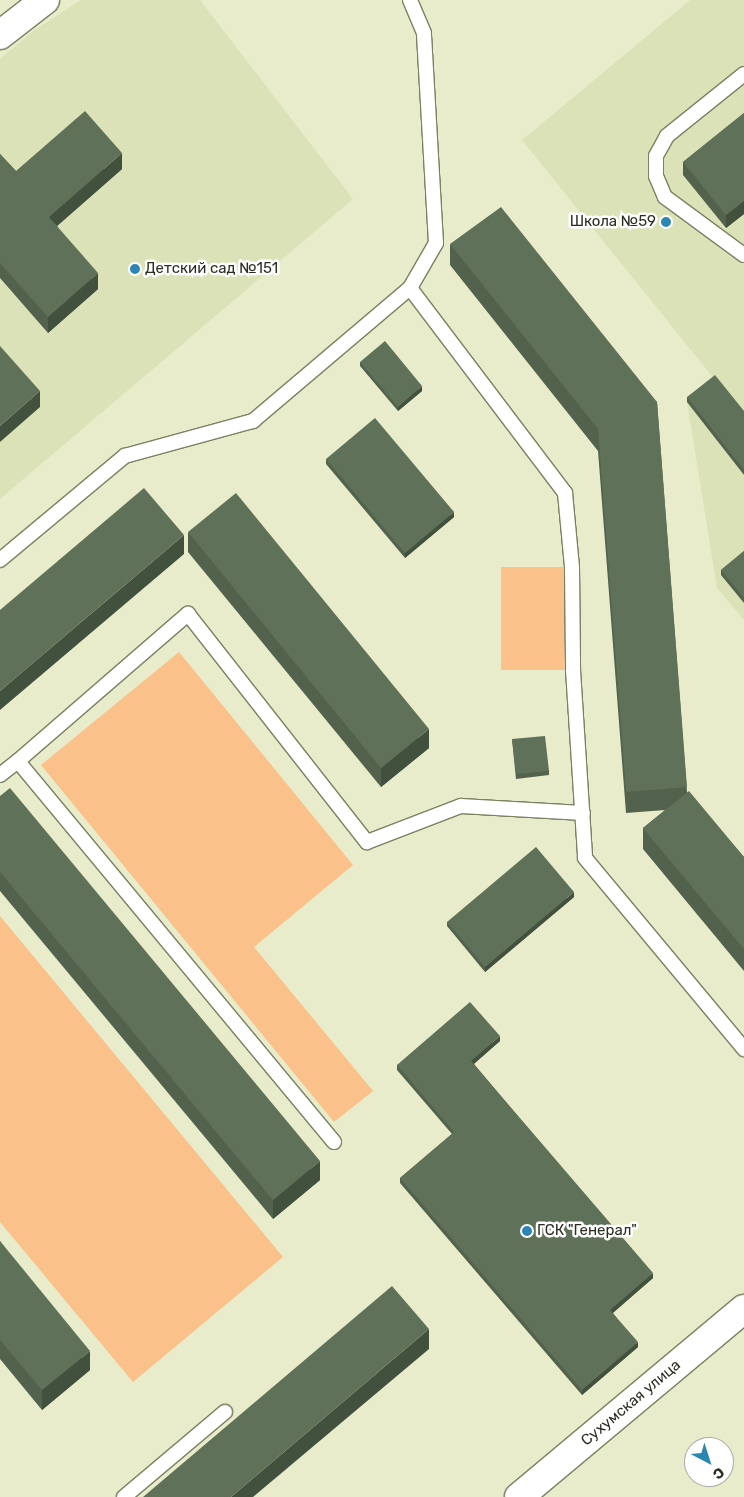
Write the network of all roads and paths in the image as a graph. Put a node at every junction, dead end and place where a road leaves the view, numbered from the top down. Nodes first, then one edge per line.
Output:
1 (45, 0) edge
2 (410, 0) edge
3 (0, 35) edge
4 (744, 74) edge
5 (744, 255) edge
6 (410, 288) junction
7 (0, 560) edge
8 (18, 761) junction
9 (0, 776) edge
10 (583, 813) junction
11 (744, 1049) edge
12 (334, 1142) dead end
13 (744, 1310) edge
14 (225, 1412) dead end
15 (124, 1497) edge
16 (519, 1497) edge

1 - 3 main road
2 - 6 lane
4 - 5 lane
6 - 7 lane
6 - 10 lane
8 - 9 lane
8 - 10 lane
8 - 12 lane
10 - 11 lane
13 - 16 main road, Сухумская улица
14 - 15 lane

